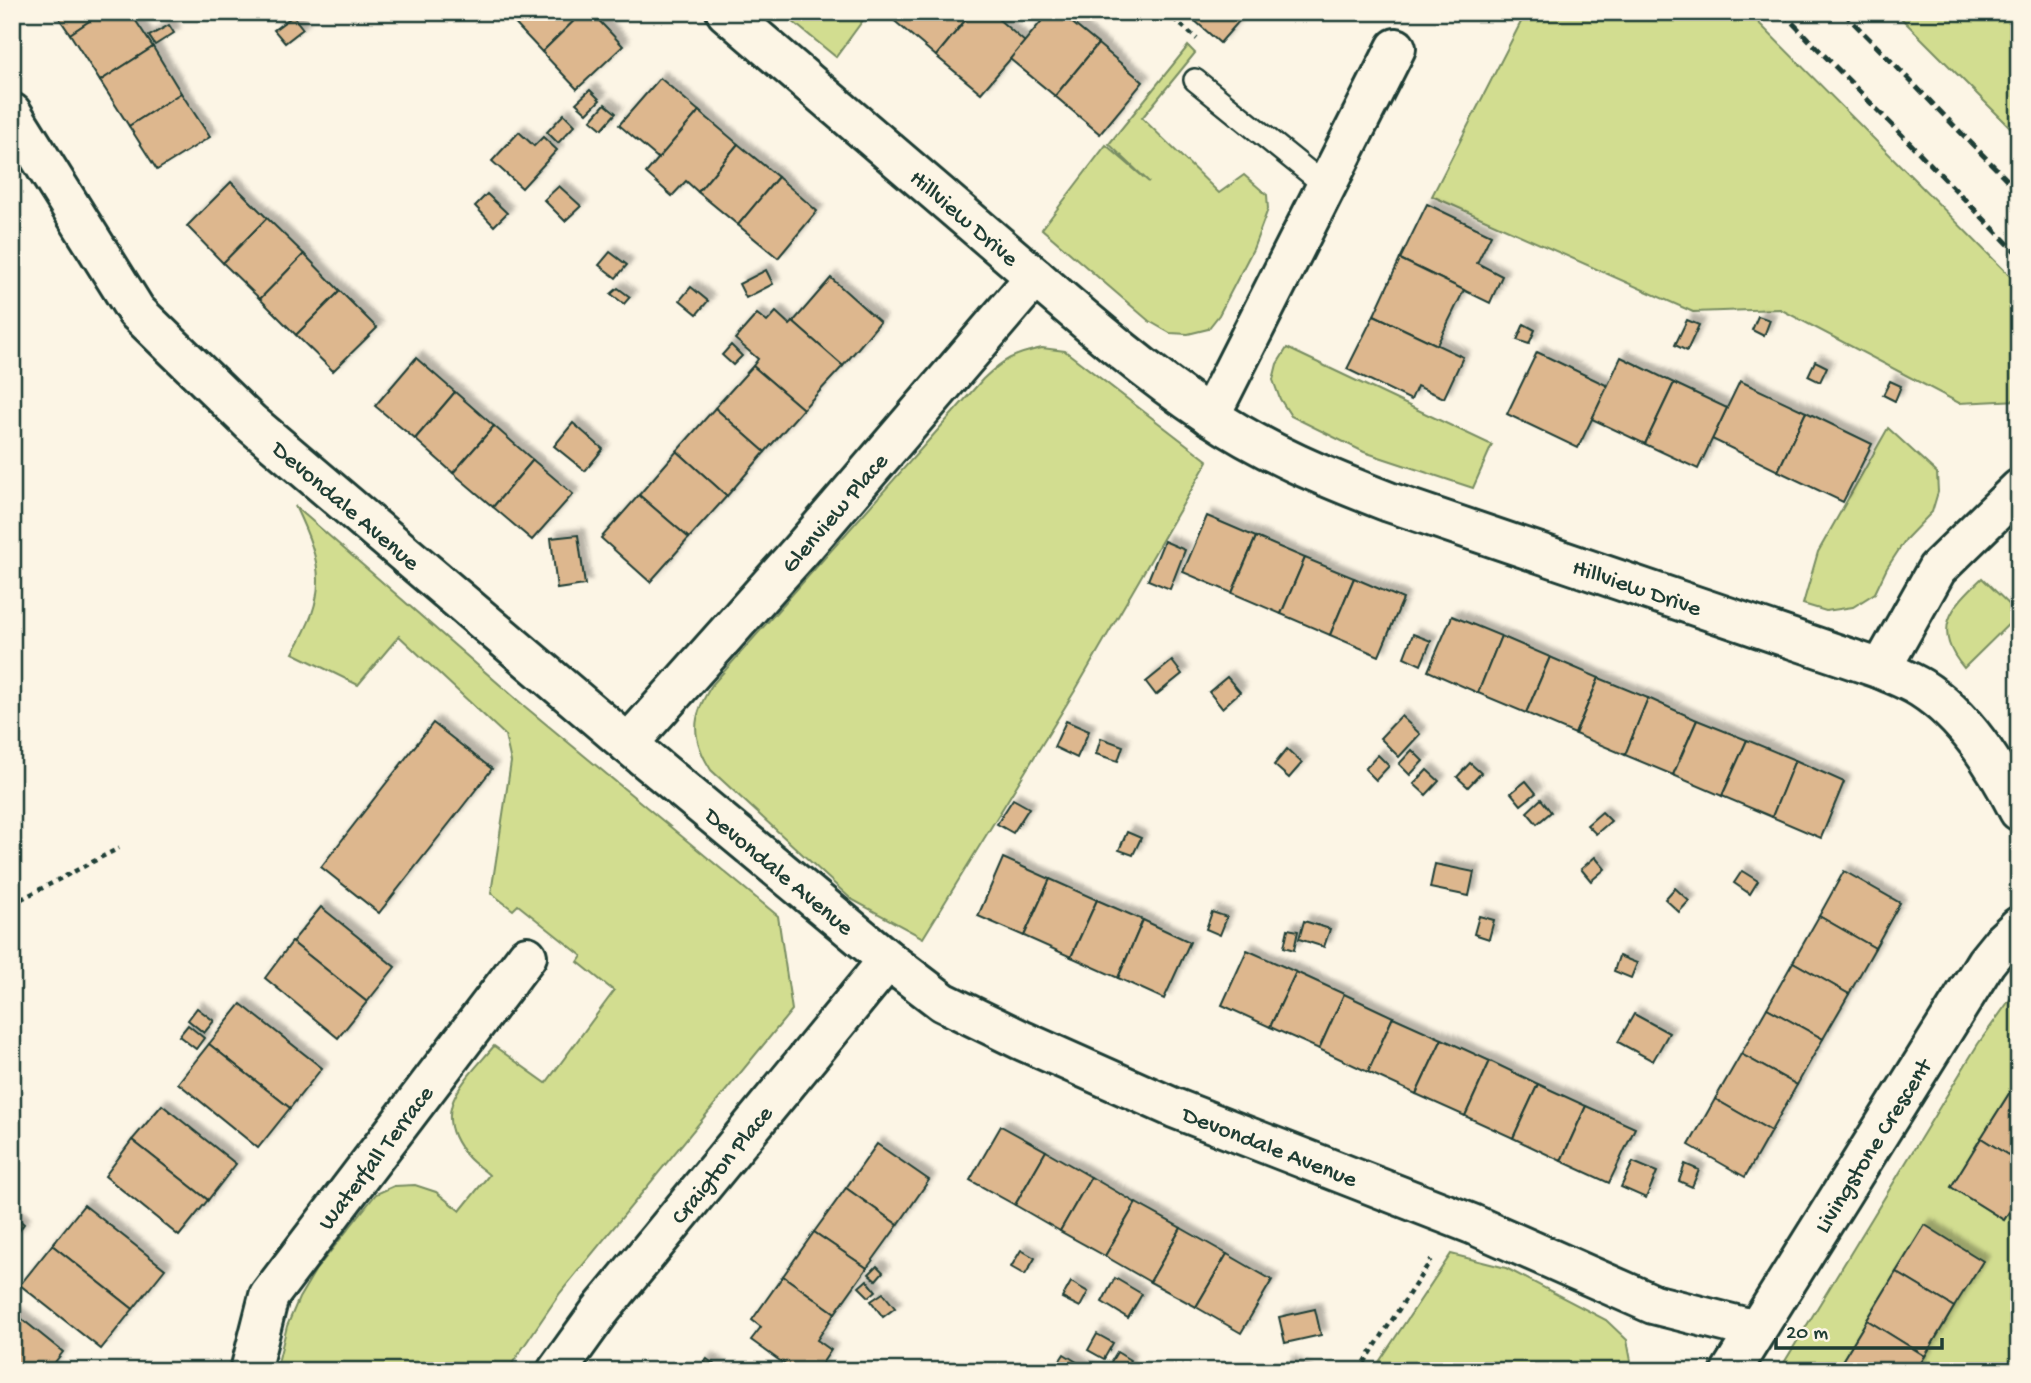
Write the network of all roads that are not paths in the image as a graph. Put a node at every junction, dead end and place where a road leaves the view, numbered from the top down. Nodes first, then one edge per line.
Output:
1 (726, 12) edge
2 (1395, 48) dead end
3 (1195, 80) dead end
4 (12, 113) edge
5 (1326, 186) junction
6 (1035, 277) junction
7 (1210, 416) junction
8 (2019, 489) edge
9 (1881, 668) junction
10 (628, 744) junction
11 (2019, 811) edge
12 (2019, 926) edge
13 (527, 956) dead end
14 (888, 960) junction
15 (1756, 1330) junction
16 (250, 1371) edge
17 (557, 1371) edge
18 (1731, 1371) edge

1 - 6 street, Hillview Drive
2 - 5 street
3 - 5 lane
4 - 10 street, Devondale Avenue
5 - 7 street
6 - 7 street, Hillview Drive
6 - 10 street, Glenview Place
7 - 9 street, Hillview Drive
8 - 9 street
9 - 11 street, Hillview Drive
10 - 14 street, Devondale Avenue
12 - 15 street, Livingstone Crescent
13 - 16 street, Waterfall Terrace
14 - 15 street, Devondale Avenue
14 - 17 street, Craigton Place
15 - 18 street, Livingstone Crescent

